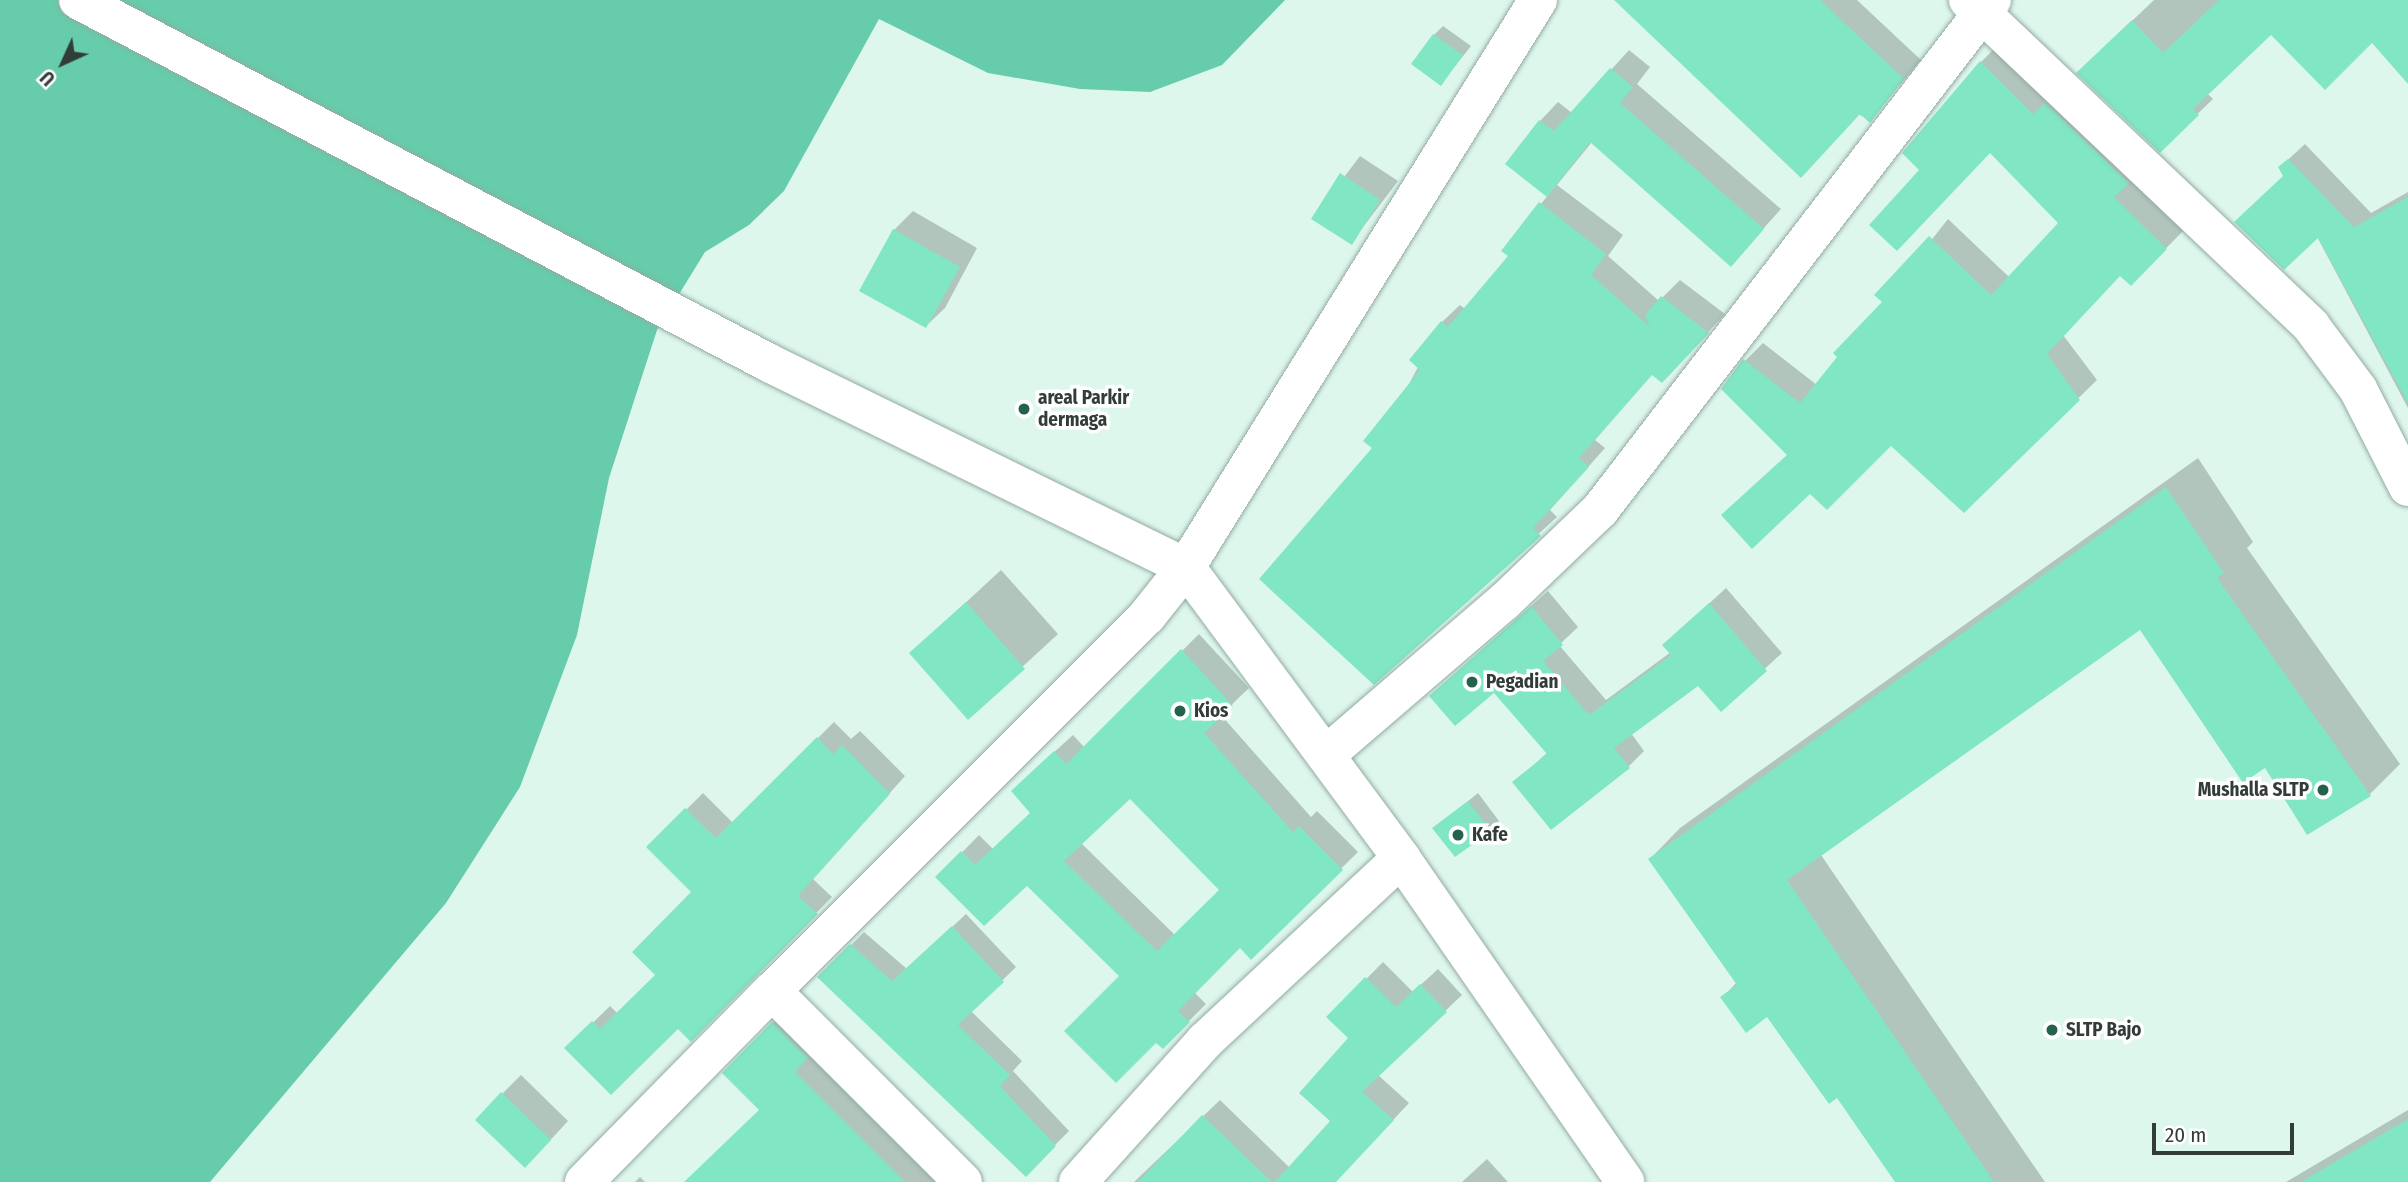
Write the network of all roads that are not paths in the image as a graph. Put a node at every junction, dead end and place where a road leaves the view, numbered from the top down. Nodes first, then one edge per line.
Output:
1 (78, 0) edge
2 (1538, 0) edge
3 (1980, 4) edge
4 (2408, 487) edge
5 (1186, 567) junction
6 (1327, 754) junction
7 (1401, 858) junction
8 (772, 990) junction
9 (584, 1182) edge
10 (963, 1182) edge
11 (1078, 1182) edge
12 (1625, 1182) edge

1 - 5 street
2 - 5 street
3 - 4 street
3 - 6 street
5 - 6 street
5 - 8 street
6 - 7 street
7 - 11 street
7 - 12 street
8 - 9 street
8 - 10 street

